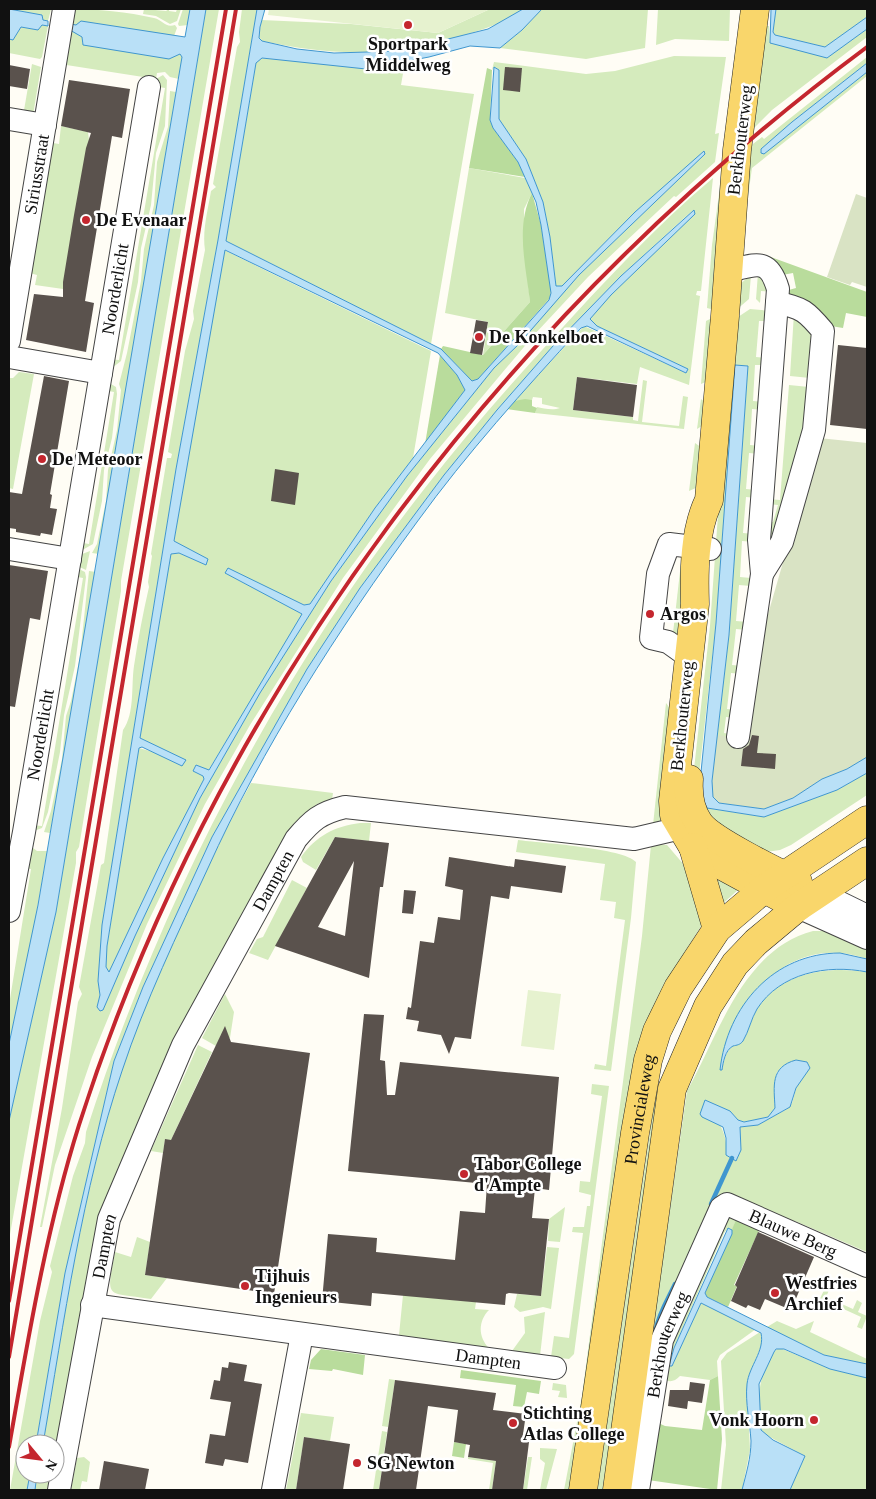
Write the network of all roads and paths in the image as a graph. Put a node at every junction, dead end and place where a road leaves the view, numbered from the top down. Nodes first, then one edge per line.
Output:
1 (64, 9) edge
2 (755, 9) edge
3 (149, 86) dead end
4 (9, 119) edge
5 (45, 126) junction
6 (728, 271) junction
7 (12, 299) edge
8 (777, 303) junction
9 (9, 341) edge
10 (9, 357) edge
11 (101, 372) junction
12 (704, 548) junction
13 (9, 549) edge
14 (70, 559) junction
15 (762, 574) junction
16 (689, 658) junction
17 (738, 738) dead end
18 (867, 820) edge
19 (691, 833) junction
20 (867, 861) edge
21 (774, 882) junction
22 (809, 900) junction
23 (9, 911) edge
24 (867, 916) edge
25 (717, 929) junction
26 (867, 938) edge
27 (722, 1208) joint
28 (867, 1266) edge
29 (92, 1306) junction
30 (302, 1334) junction
31 (555, 1368) dead end
32 (59, 1490) edge
33 (273, 1490) edge
34 (582, 1490) edge
35 (617, 1490) edge
36 (638, 1490) edge

1 - 5 street, Siriusstraat
2 - 6 main road, Berkhouterweg
3 - 11 street, Noorderlicht
4 - 5 street
5 - 7 street, Siriusstraat
6 - 8 street
6 - 12 main road, Berkhouterweg
7 - 9 street, Siriusstraat
8 - 15 street
8 - 15 street
10 - 11 street
11 - 14 street, Noorderlicht
12 - 16 main road, Berkhouterweg
12 - 16 street
12 - 19 main road, Berkhouterweg
13 - 14 street
14 - 23 street, Noorderlicht
15 - 17 street
16 - 19 main road, Berkhouterweg
18 - 21 main road, Provincialeweg
19 - 21 main road
19 - 25 main road
19 - 29 street, Dampten
20 - 22 main road, Provincialeweg
21 - 22 main road
21 - 25 main road, Provincialeweg
22 - 24 street
22 - 26 street
22 - 35 main road, Provincialeweg
25 - 34 main road, Provincialeweg
27 - 28 street, Blauwe Berg
27 - 36 street, Berkhouterweg
29 - 30 street, Dampten
29 - 32 street, Dampten
30 - 31 street, Dampten
30 - 33 street

